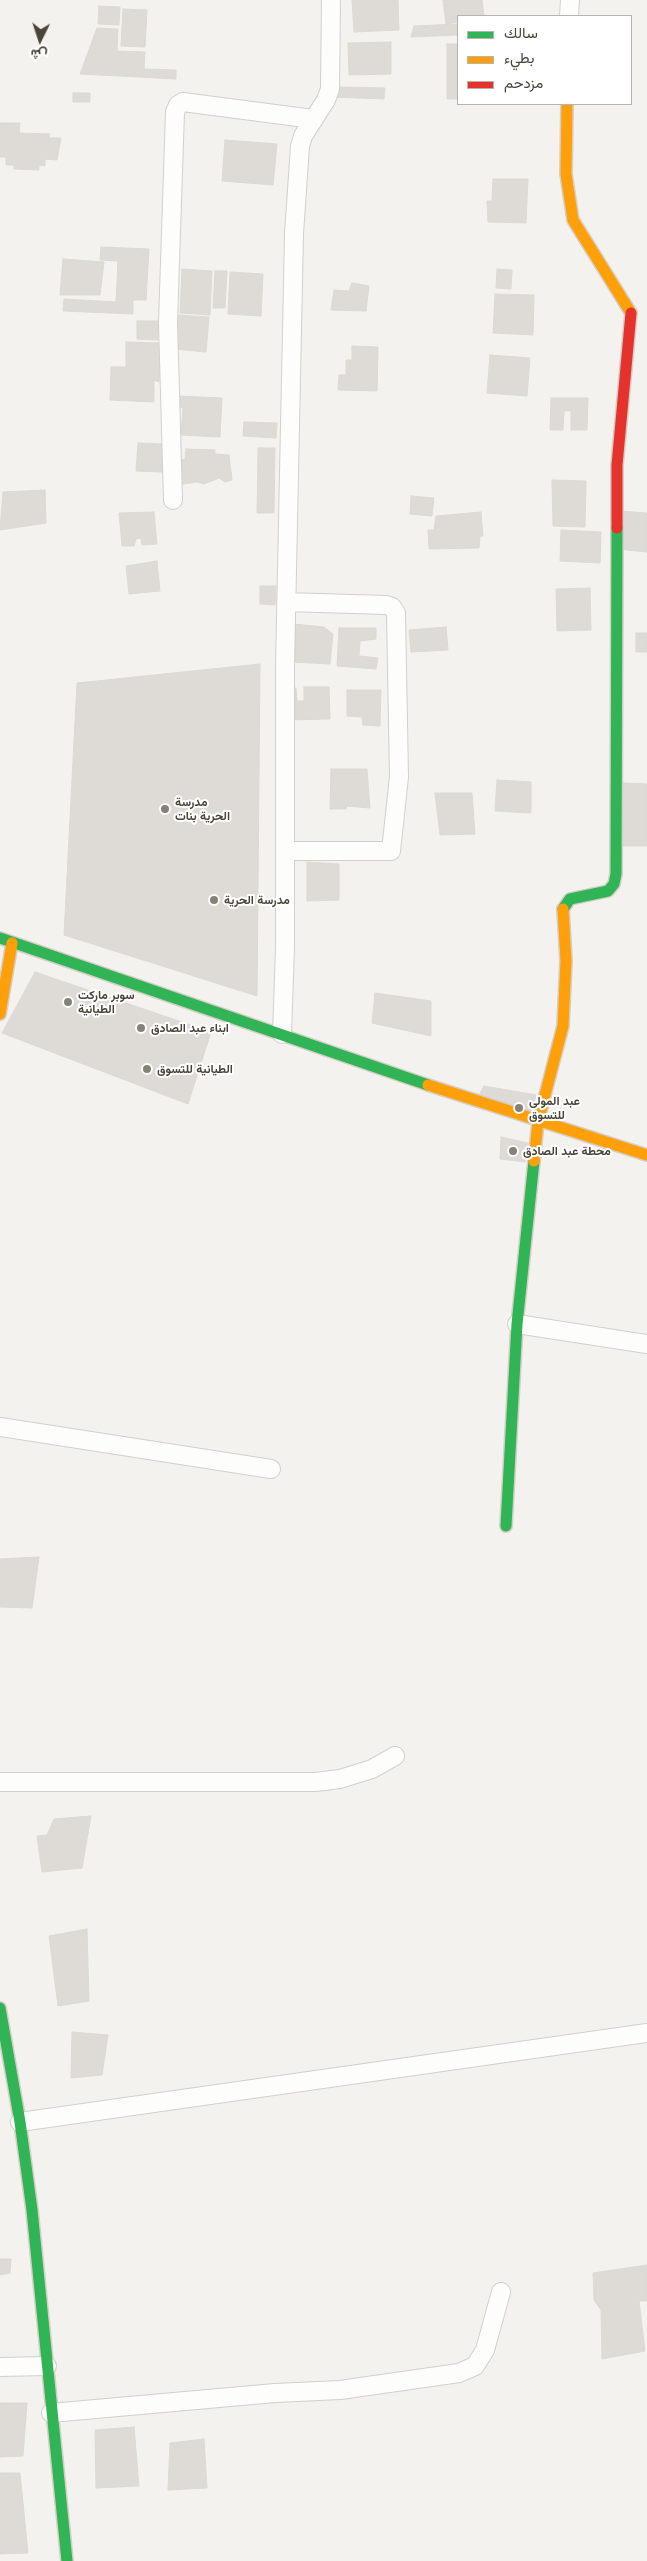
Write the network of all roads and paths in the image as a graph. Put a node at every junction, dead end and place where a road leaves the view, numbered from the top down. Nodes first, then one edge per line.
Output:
1 (331, 0) edge
2 (570, 0) edge
3 (569, 15) edge
4 (567, 105) edge
5 (313, 120) junction
6 (173, 500) dead end
7 (286, 602) junction
8 (286, 851) junction
9 (0, 938) edge
10 (12, 943) junction
11 (0, 1014) edge
12 (282, 1034) junction
13 (538, 1122) junction
14 (647, 1155) edge
15 (517, 1324) junction
16 (647, 1344) edge
17 (0, 1427) edge
18 (271, 1470) dead end
19 (506, 1526) dead end
20 (394, 1756) dead end
21 (0, 1782) edge
22 (0, 2008) edge
23 (647, 2033) edge
24 (20, 2122) junction
25 (501, 2292) dead end
26 (47, 2366) junction
27 (0, 2367) edge
28 (51, 2413) junction
29 (67, 2561) edge

1 - 5 street
2 - 3 street
4 - 13 street
5 - 6 street
5 - 7 street
7 - 8 street
7 - 8 street
8 - 12 street
9 - 10 street
10 - 11 street
10 - 12 street
12 - 13 street
13 - 14 street
13 - 15 street
15 - 16 street
15 - 19 street
17 - 18 street
20 - 21 street
22 - 24 street
23 - 24 street
24 - 26 street
25 - 28 street
26 - 27 street
26 - 28 street
28 - 29 street

